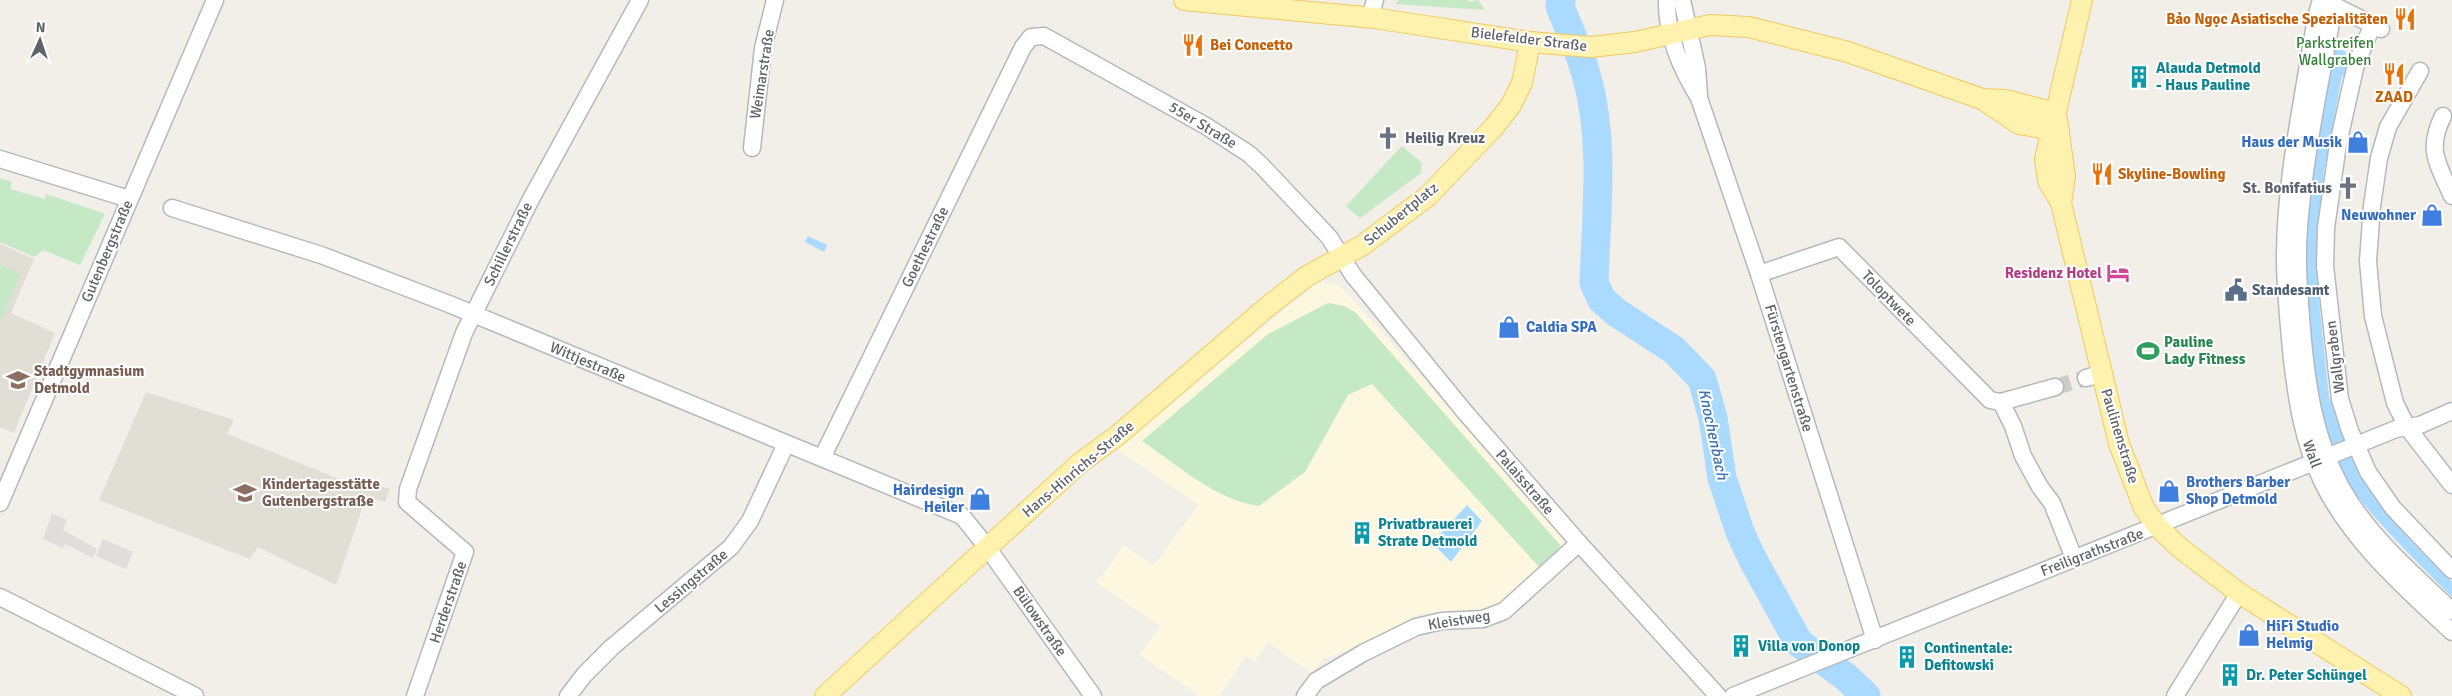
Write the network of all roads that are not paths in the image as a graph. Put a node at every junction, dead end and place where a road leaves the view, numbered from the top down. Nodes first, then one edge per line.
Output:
1 (215, 0) edge
2 (640, 0) edge
3 (775, 0) edge
4 (1184, 0) edge
5 (1666, 0) edge
6 (1682, 0) edge
7 (2082, 0) edge
8 (2326, 2) edge
9 (1373, 9) edge
10 (1679, 31) junction
11 (1031, 37) joint
12 (1530, 42) junction
13 (2420, 71) dead end
14 (2443, 116) dead end
15 (2056, 125) junction
16 (752, 148) dead end
17 (0, 159) edge
18 (2452, 196) edge
19 (129, 199) junction
20 (172, 208) dead end
21 (1344, 258) junction
22 (1759, 274) junction
23 (473, 314) junction
24 (2055, 387) tunnel mouth
25 (2001, 402) junction
26 (2452, 411) edge
27 (2407, 427) junction
28 (786, 444) junction
29 (2353, 447) junction
30 (822, 458) junction
31 (2325, 458) junction
32 (2452, 485) edge
33 (407, 502) joint
34 (0, 503) edge
35 (2158, 527) junction
36 (1579, 544) junction
37 (987, 547) junction
38 (2074, 558) junction
39 (2452, 570) edge
40 (2239, 593) junction
41 (0, 597) edge
42 (2452, 611) edge
43 (2452, 632) edge
44 (1875, 640) junction
45 (2399, 695) edge
46 (195, 696) edge
47 (415, 696) edge
48 (568, 696) edge
49 (824, 696) edge
50 (1093, 696) edge
51 (1305, 696) edge
52 (1718, 696) edge
53 (1733, 696) edge
54 (2176, 696) edge

1 - 19 street, Gutenbergstraße
2 - 23 street, Schillerstraße
3 - 16 street, Weimarstraße
4 - 9 main road, Bielefelder Straße
5 - 10 street
6 - 10 street
7 - 15 main road, Paulinenstraße
8 - 29 street, Wallgraben
8 - 31 street, Wall
9 - 12 main road, Bielefelder Straße
10 - 12 main road, Bielefelder Straße
10 - 15 main road, Bielefelder Straße
10 - 22 street, Fürstengartenstraße
11 - 21 street, 55er Straße
11 - 30 street, Goethestraße
12 - 21 main road, Schubertplatz
13 - 27 street
14 - 18 street
15 - 35 main road, Paulinenstraße
17 - 19 street
19 - 34 street, Gutenbergstraße
20 - 23 street, Wittjestraße
21 - 36 street, Palaisstraße
21 - 37 main road, Hans-Hinrichs-Straße
22 - 25 street, Toloptwete
22 - 44 street, Fürstengartenstraße
23 - 28 street, Wittjestraße
23 - 33 street, Schillerstraße
24 - 25 street
25 - 38 street
26 - 27 street, Freiligrathstraße
27 - 29 street, Freiligrathstraße
27 - 32 street
28 - 30 street, Wittjestraße
28 - 48 street, Lessingstraße
29 - 31 street, Freiligrathstraße
29 - 39 street, Wallgraben
30 - 37 street, Wittjestraße
31 - 35 street, Freiligrathstraße
31 - 42 street, Wall
31 - 43 street, Wall
33 - 47 street, Herderstraße
35 - 38 street, Freiligrathstraße
35 - 40 main road, Paulinenstraße
36 - 51 street, Kleistweg
36 - 52 street, Palaisstraße
37 - 49 main road, Hans-Hinrichs-Straße
37 - 50 street, Bülowstraße
38 - 44 street, Freiligrathstraße
40 - 45 main road, Paulinenstraße
40 - 54 street
41 - 46 street
44 - 53 street, Freiligrathstraße

